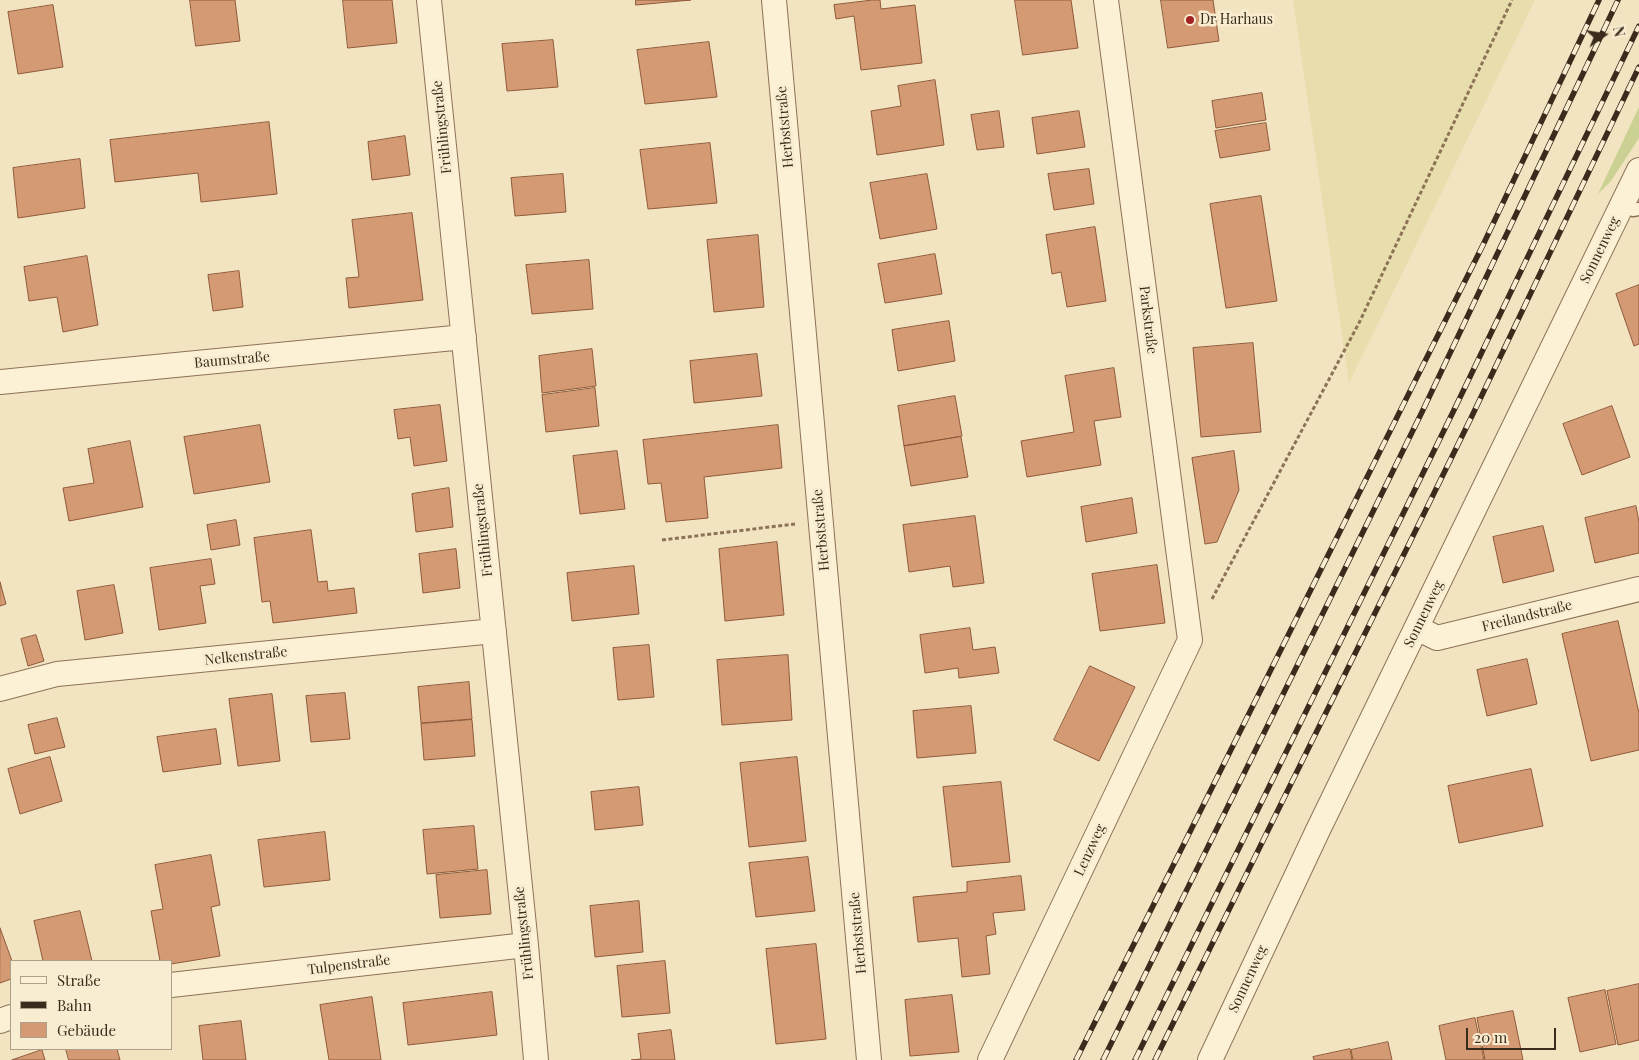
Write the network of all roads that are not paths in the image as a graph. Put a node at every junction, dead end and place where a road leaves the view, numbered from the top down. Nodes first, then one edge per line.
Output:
1 (429, 0) edge
2 (774, 0) edge
3 (1106, 0) edge
4 (1639, 170) edge
5 (1631, 206) edge
6 (464, 338) junction
7 (0, 382) edge
8 (1639, 589) edge
9 (1417, 628) junction
10 (494, 631) junction
11 (1190, 640) joint
12 (0, 689) edge
13 (526, 945) junction
14 (172, 986) edge
15 (536, 1060) edge
16 (869, 1060) edge
17 (990, 1060) edge
18 (1210, 1060) edge

1 - 6 street, Frühlingstraße
2 - 16 street, Herbststraße
3 - 11 street, Parkstraße
4 - 5 street, Sonnenweg
5 - 9 street, Sonnenweg
6 - 7 street, Baumstraße
6 - 10 street, Frühlingstraße
8 - 9 street, Freilandstraße
9 - 18 street, Sonnenweg
10 - 12 street, Nelkenstraße
10 - 13 street, Frühlingstraße
11 - 17 street, Lenzweg
13 - 14 street, Tulpenstraße
13 - 15 street, Frühlingstraße

